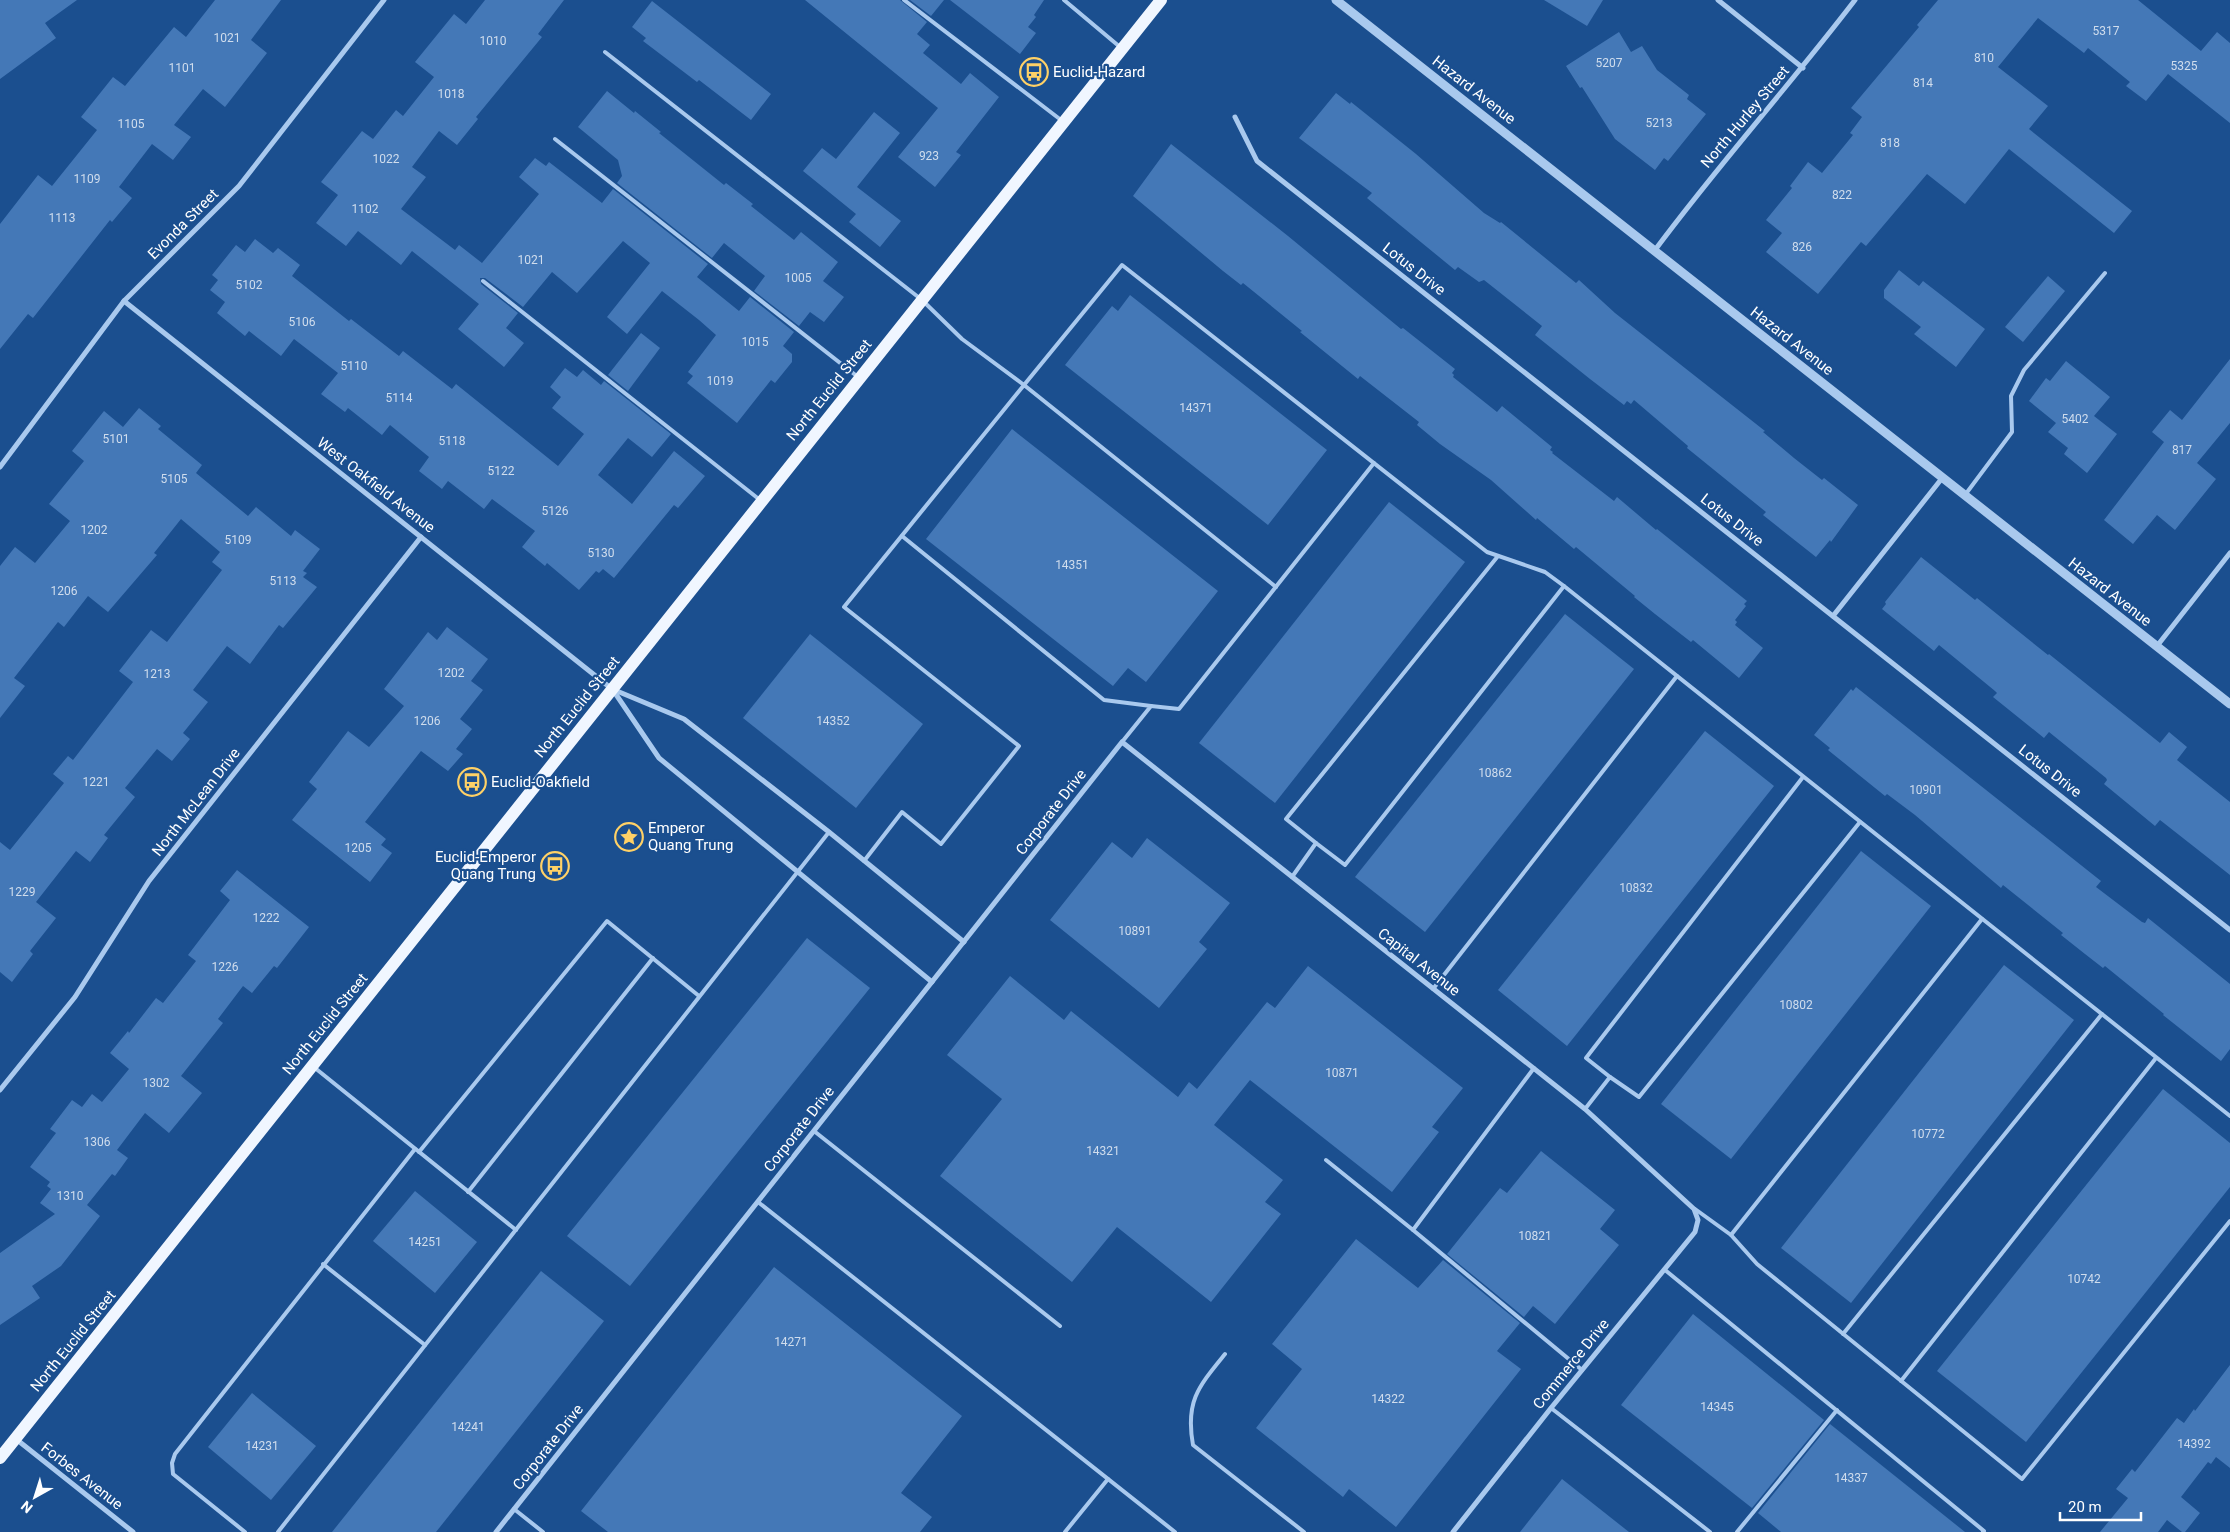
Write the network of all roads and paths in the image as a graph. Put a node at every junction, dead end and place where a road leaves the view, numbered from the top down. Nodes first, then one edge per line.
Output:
1 (384, 0) edge
2 (904, 0) edge
3 (1064, 0) edge
4 (1161, 0) edge
5 (1336, 0) edge
6 (1718, 0) edge
7 (1855, 0) edge
8 (1122, 49) junction
9 (605, 52) dead end
10 (1803, 68) junction
11 (1235, 117) dead end
12 (1064, 122) junction
13 (555, 139) dead end
14 (1654, 250) junction
15 (2105, 273) dead end
16 (483, 281) dead end
17 (922, 300) junction
18 (124, 302) junction
19 (860, 378) junction
20 (1024, 385) junction
21 (1374, 463) junction
22 (0, 467) edge
23 (1943, 477) junction
24 (1966, 495) junction
25 (762, 501) junction
26 (902, 536) junction
27 (421, 537) junction
28 (2230, 553) edge
29 (1498, 556) junction
30 (1564, 586) junction
31 (1276, 587) junction
32 (1833, 616) junction
33 (2157, 646) junction
34 (1677, 676) junction
35 (612, 689) junction
36 (2230, 704) edge
37 (1151, 706) junction
38 (1122, 742) junction
39 (1803, 777) junction
40 (1860, 822) junction
41 (829, 832) junction
42 (1316, 843) junction
43 (864, 861) junction
44 (798, 872) junction
45 (1292, 876) junction
46 (1982, 919) junction
47 (2230, 930) edge
48 (964, 942) junction
49 (653, 958) junction
50 (932, 982) junction
51 (1432, 989) junction
52 (699, 996) junction
53 (2102, 1014) junction
54 (2156, 1058) junction
55 (312, 1066) junction
56 (1534, 1068) junction
57 (1610, 1077) junction
58 (0, 1090) edge
59 (1585, 1109) junction
60 (2230, 1116) edge
61 (814, 1131) junction
62 (415, 1149) junction
63 (419, 1152) junction
64 (1326, 1160) dead end
65 (468, 1192) junction
66 (758, 1202) junction
67 (1694, 1209) junction
68 (2230, 1221) edge
69 (516, 1230) junction
70 (1412, 1230) junction
71 (1731, 1235) junction
72 (324, 1264) junction
73 (1665, 1270) junction
74 (1060, 1326) dead end
75 (1843, 1334) junction
76 (425, 1345) junction
77 (1225, 1354) dead end
78 (1582, 1370) junction
79 (1901, 1381) junction
80 (1551, 1408) junction
81 (1837, 1410) junction
82 (16, 1439) junction
83 (0, 1458) edge
84 (1108, 1479) junction
85 (514, 1509) junction
86 (133, 1532) edge
87 (245, 1532) edge
88 (278, 1532) edge
89 (496, 1532) edge
90 (543, 1532) edge
91 (1065, 1532) edge
92 (1175, 1532) edge
93 (1304, 1532) edge
94 (1453, 1532) edge
95 (1710, 1532) edge
96 (1737, 1532) edge
97 (1984, 1532) edge

1 - 18 street, Evonda Street
2 - 12 lane
3 - 8 lane
4 - 8 main road, North Euclid Street
5 - 14 street, Hazard Avenue
6 - 10 street
7 - 10 street, North Hurley Street
8 - 12 main road, North Euclid Street
9 - 17 lane
10 - 14 street, North Hurley Street
11 - 32 street, Lotus Drive
12 - 17 main road, North Euclid Street
13 - 19 lane
14 - 23 street, Hazard Avenue
15 - 24 lane
16 - 25 lane
17 - 19 main road, North Euclid Street
17 - 20 lane
18 - 22 street, Evonda Street
18 - 27 street, West Oakfield Avenue
19 - 25 main road, North Euclid Street
20 - 21 lane
20 - 26 lane
20 - 31 lane
21 - 29 lane
21 - 31 lane
23 - 24 street, Hazard Avenue
23 - 32 street
24 - 33 street, Hazard Avenue
25 - 35 main road, North Euclid Street
26 - 37 lane
26 - 43 lane
27 - 35 street, West Oakfield Avenue
27 - 58 street, North McLean Drive
28 - 33 street
29 - 30 lane
29 - 42 lane
30 - 34 lane
30 - 42 lane
31 - 37 lane
32 - 47 street, Lotus Drive
33 - 36 street, Hazard Avenue
34 - 39 lane
34 - 51 lane
35 - 41 street
35 - 44 street
35 - 55 main road, North Euclid Street
37 - 38 lane
38 - 45 street, Capital Avenue
38 - 48 street, Corporate Drive
39 - 40 lane
39 - 57 lane
40 - 46 lane
40 - 57 lane
41 - 43 street
41 - 44 lane
42 - 45 lane
43 - 48 street
44 - 50 street
44 - 52 lane
45 - 51 street, Capital Avenue
46 - 53 lane
46 - 71 lane
48 - 50 street, Corporate Drive
49 - 52 lane
49 - 63 lane
49 - 65 lane
50 - 61 street, Corporate Drive
51 - 56 street, Capital Avenue
52 - 69 lane
53 - 54 lane
53 - 75 lane
54 - 60 lane
54 - 79 lane
55 - 62 lane
55 - 82 main road, North Euclid Street
56 - 59 street, Capital Avenue
56 - 70 lane
57 - 59 lane
59 - 67 street, Capital Avenue
61 - 66 street, Corporate Drive
61 - 74 lane
62 - 63 lane
62 - 72 lane
63 - 65 lane
64 - 70 lane
65 - 69 lane
66 - 84 lane
66 - 85 street, Corporate Drive
67 - 71 lane
67 - 73 street, Commerce Drive
68 - 79 lane
69 - 76 lane
70 - 78 lane
71 - 75 lane
72 - 76 lane
72 - 87 lane
73 - 78 street, Commerce Drive
73 - 81 lane
75 - 79 lane
76 - 88 lane
77 - 93 lane
78 - 80 street, Commerce Drive
80 - 94 street, Commerce Drive
80 - 95 lane
81 - 96 lane
81 - 97 lane
82 - 83 main road, North Euclid Street
82 - 86 street, Forbes Avenue
84 - 91 lane
84 - 92 lane
85 - 89 street, Corporate Drive
85 - 90 lane

